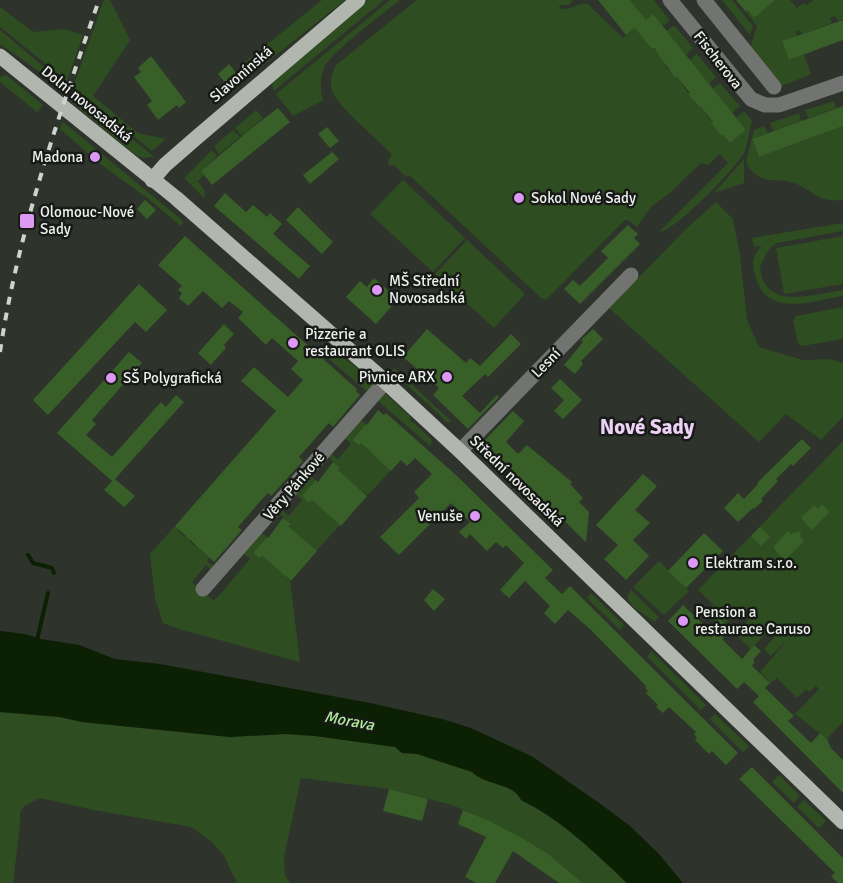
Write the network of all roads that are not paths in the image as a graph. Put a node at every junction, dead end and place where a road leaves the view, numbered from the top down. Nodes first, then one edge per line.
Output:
1 (358, 0) edge
2 (670, 0) edge
3 (704, 0) edge
4 (0, 56) edge
5 (843, 83) edge
6 (774, 87) dead end
7 (152, 180) junction
8 (631, 275) dead end
9 (385, 382) junction
10 (460, 451) junction
11 (203, 590) dead end
12 (843, 822) edge

1 - 7 main road, Slavonínská
2 - 5 street, Fischerova
3 - 6 street, Fischerova
4 - 7 main road, Dolní novosadská
7 - 9 main road, Střední novosadská
8 - 10 street, Lesní
9 - 10 main road, Střední novosadská
9 - 11 street, Věry Pánkové
10 - 12 main road, Střední novosadská

